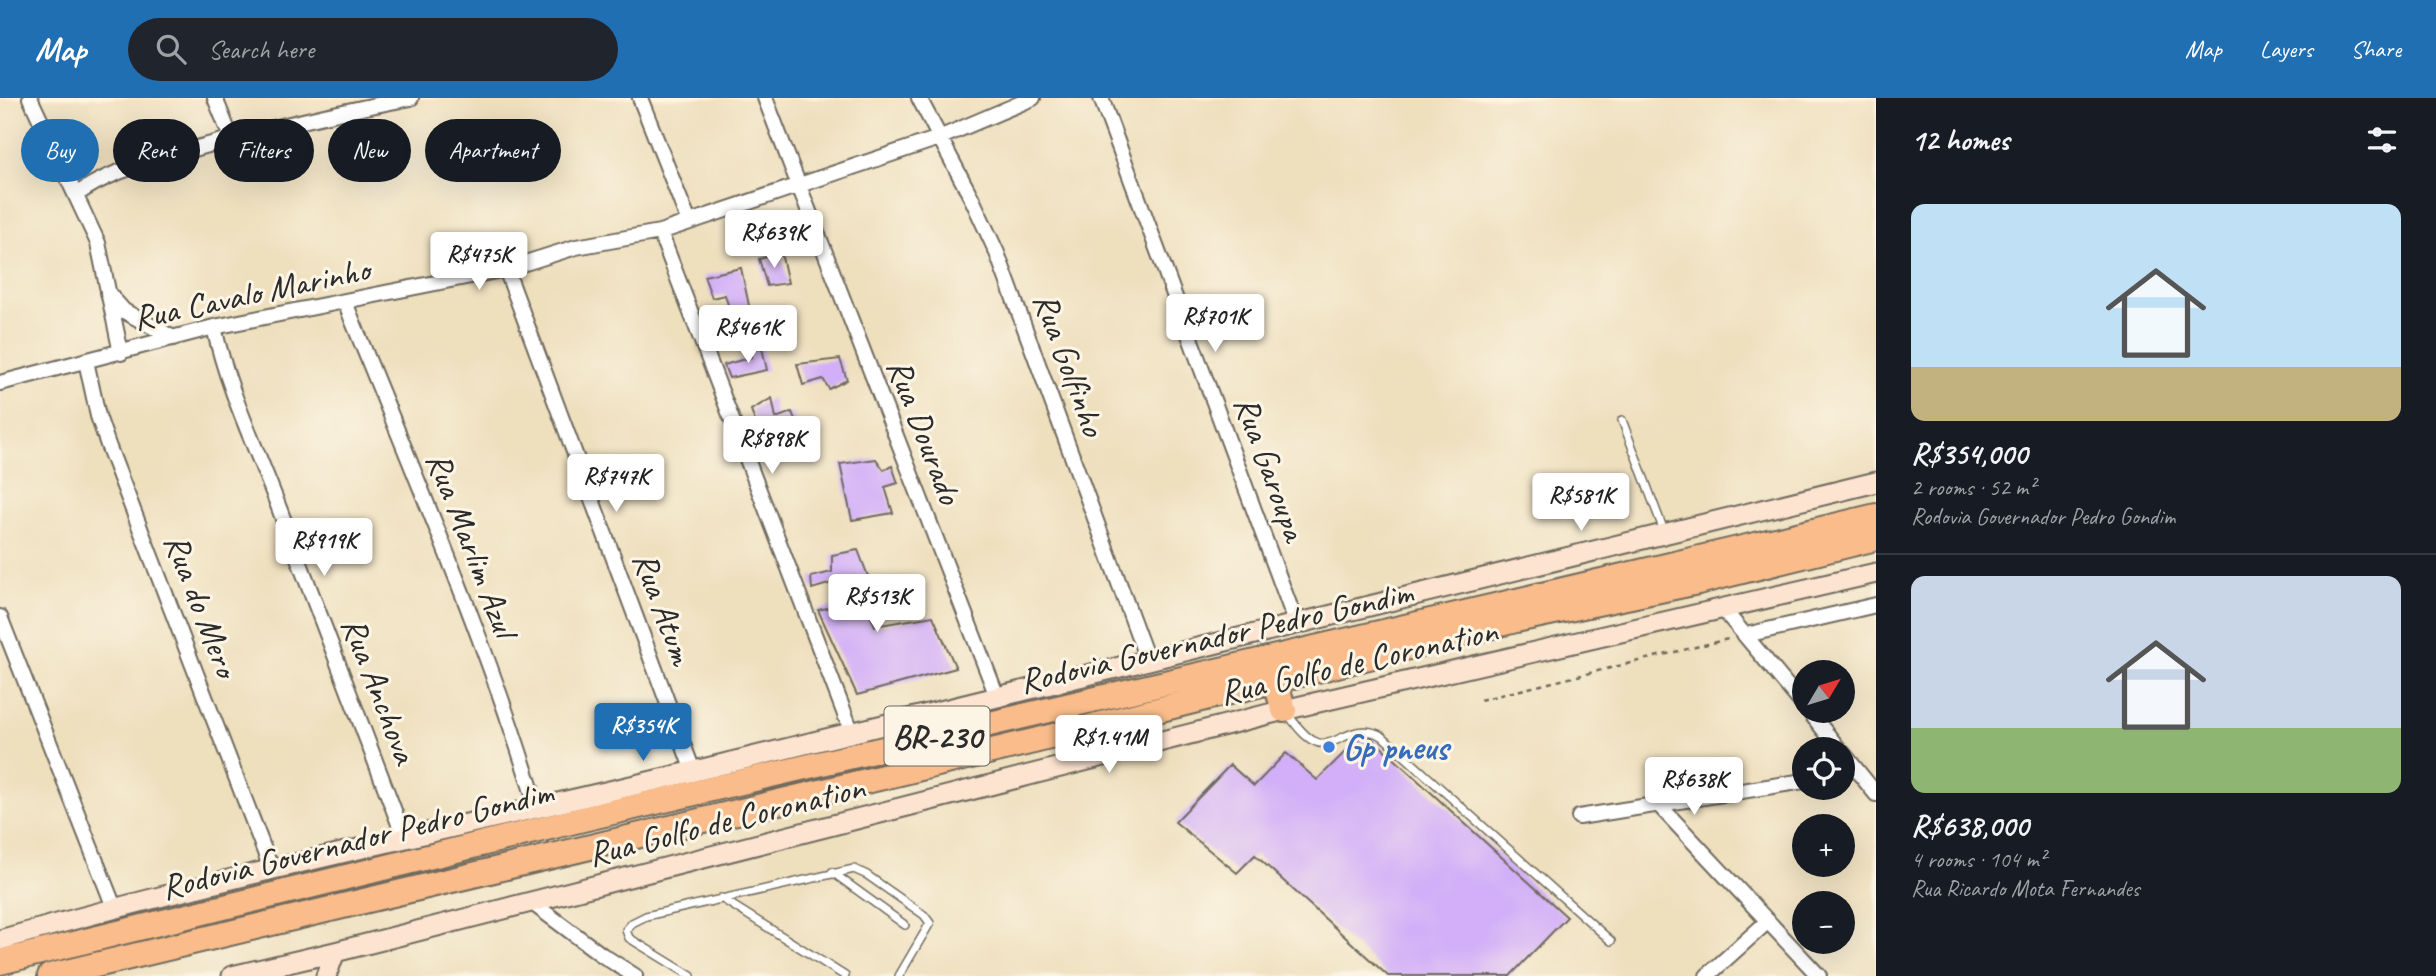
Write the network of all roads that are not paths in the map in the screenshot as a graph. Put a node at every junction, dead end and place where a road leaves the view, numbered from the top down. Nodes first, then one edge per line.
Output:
1 (30, 98) edge
2 (215, 98) edge
3 (411, 98) edge
4 (640, 98) edge
5 (765, 98) edge
6 (919, 98) edge
7 (1033, 98) edge
8 (1101, 98) edge
9 (388, 100) edge
10 (223, 119) edge
11 (310, 119) edge
12 (939, 138) junction
13 (214, 143) edge
14 (798, 184) junction
15 (76, 195) junction
16 (689, 222) junction
17 (660, 232) junction
18 (506, 269) junction
19 (107, 292) junction
20 (345, 302) junction
21 (214, 327) junction
22 (173, 338) junction
23 (121, 352) junction
24 (86, 361) junction
25 (0, 383) edge
26 (1622, 420) dead end
27 (1876, 482) edge
28 (1876, 516) edge
29 (1664, 533) junction
30 (1876, 538) edge
31 (1876, 573) edge
32 (1876, 605) edge
33 (1723, 609) junction
34 (0, 617) edge
35 (1296, 622) junction
36 (1746, 635) junction
37 (1147, 659) junction
38 (1275, 681) junction
39 (1792, 691) edge
40 (998, 699) junction
41 (1284, 710) junction
42 (1818, 723) edge
43 (852, 733) junction
44 (1829, 737) edge
45 (1855, 768) edge
46 (693, 771) junction
47 (1858, 772) junction
48 (1855, 773) edge
49 (1792, 783) edge
50 (1876, 794) edge
51 (1659, 805) junction
52 (537, 808) junction
53 (1579, 817) dead end
54 (404, 837) junction
55 (271, 868) junction
56 (832, 872) junction
57 (721, 898) junction
58 (531, 902) junction
59 (114, 907) junction
60 (1768, 921) junction
61 (905, 925) dead end
62 (0, 940) edge
63 (1611, 941) dead end
64 (335, 952) junction
65 (0, 962) edge
66 (50, 976) edge
67 (232, 976) edge
68 (326, 976) edge
69 (635, 976) edge
70 (691, 976) edge
71 (845, 976) edge
72 (899, 976) edge
73 (1707, 976) edge
74 (1819, 976) edge

1 - 15 street
2 - 10 street
3 - 9 street
4 - 16 street
5 - 14 street, Rua Dourado
6 - 12 street, Rua Golfinho
7 - 12 street, Rua Cavalo Marinho
8 - 35 street, Rua Garoupa
9 - 11 street
12 - 14 street, Rua Cavalo Marinho
12 - 37 street, Rua Golfinho
13 - 15 street
14 - 16 street, Rua Cavalo Marinho
14 - 40 street, Rua Dourado
15 - 19 street
16 - 17 street, Rua Cavalo Marinho
17 - 18 street, Rua Cavalo Marinho
17 - 43 street
18 - 20 street, Rua Cavalo Marinho
18 - 46 street, Rua Atum
19 - 22 street
19 - 23 street
20 - 21 street, Rua Cavalo Marinho
20 - 52 street, Rua Marlim Azul
21 - 22 street, Rua Cavalo Marinho
21 - 54 street, Rua Anchova
22 - 23 street, Rua Cavalo Marinho
23 - 24 street, Rua Cavalo Marinho
24 - 25 street, Rua Cavalo Marinho
24 - 55 street, Rua do Mero
26 - 29 lane
27 - 29 street
28 - 65 highway, Rodovia Governador Pedro Gondim / BR-230
29 - 35 street
30 - 38 highway, Rodovia Governador Pedro Gondim / BR-230
31 - 33 street, Rua Golfo de Coronation
32 - 36 street
33 - 36 street
33 - 41 street, Rua Golfo de Coronation
34 - 59 street
35 - 37 street
36 - 39 street
37 - 40 street
38 - 41 highway
38 - 66 highway, Rodovia Governador Pedro Gondim / BR-230
40 - 43 street
41 - 58 street, Rua Golfo de Coronation
41 - 63 lane
42 - 44 street
43 - 46 street
45 - 47 street
46 - 52 street
47 - 48 street
47 - 50 street
49 - 51 street
51 - 53 street
51 - 60 street
52 - 54 street
54 - 55 street
55 - 59 street
56 - 57 lane
56 - 61 lane
56 - 72 lane
57 - 70 lane
57 - 71 lane
58 - 64 street, Rua Golfo de Coronation
58 - 69 street
59 - 62 street
60 - 73 street
60 - 74 street
64 - 67 street, Rua Golfo de Coronation
64 - 68 street

